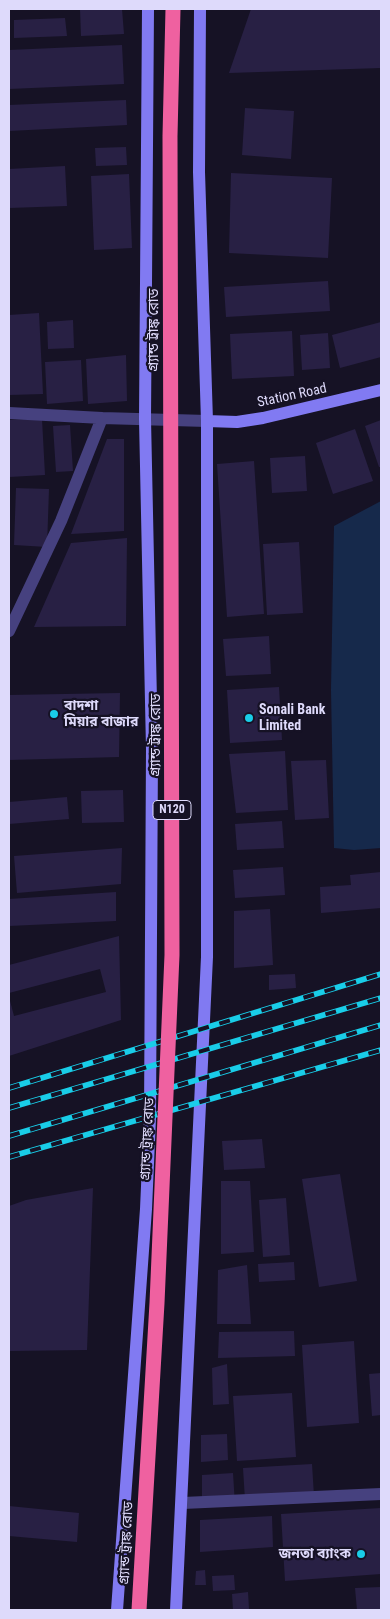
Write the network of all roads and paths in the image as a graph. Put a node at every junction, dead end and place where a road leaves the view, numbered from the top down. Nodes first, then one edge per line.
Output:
1 (148, 9) edge
2 (173, 9) edge
3 (200, 9) edge
4 (381, 390) edge
5 (9, 413) edge
6 (102, 418) junction
7 (146, 419) junction
8 (207, 421) junction
9 (9, 631) edge
10 (381, 1494) edge
11 (183, 1503) junction
12 (117, 1610) edge
13 (139, 1610) edge
14 (176, 1610) edge

1 - 7 street
2 - 13 highway, গ্র্যান্ড ট্রাঙ্ক রোড / N120, bridge
3 - 8 street
4 - 8 street, Station Road
5 - 6 street
6 - 7 street
6 - 9 street
7 - 8 street
7 - 12 street
8 - 11 street
10 - 11 street
11 - 14 street

